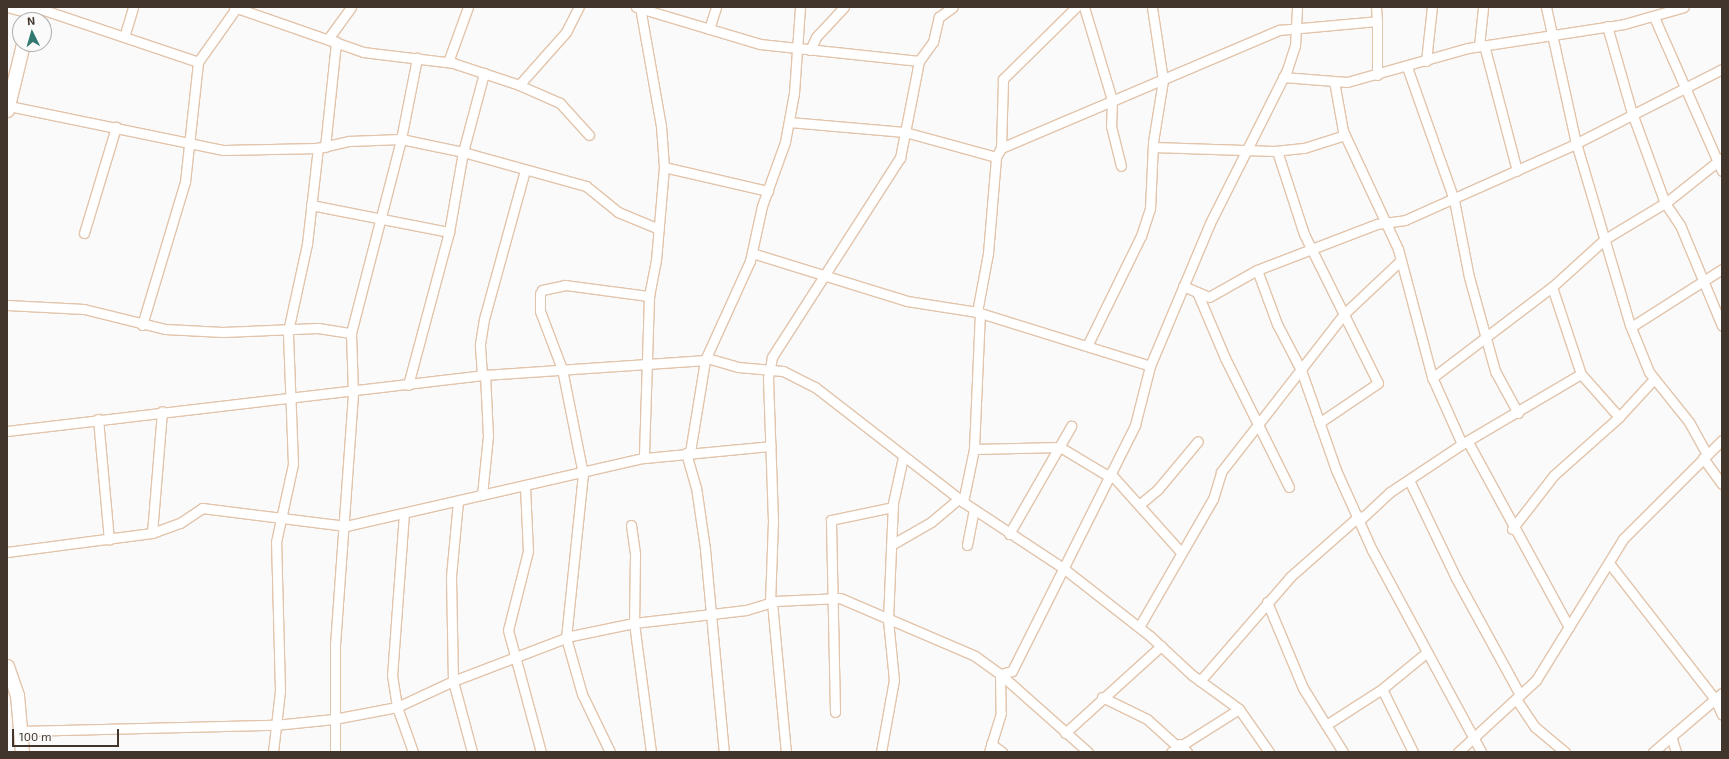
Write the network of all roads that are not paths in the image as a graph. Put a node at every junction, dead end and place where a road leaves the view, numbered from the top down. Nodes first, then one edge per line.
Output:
1 (7, 7) edge
2 (133, 7) edge
3 (236, 7) edge
4 (351, 7) edge
5 (468, 7) edge
6 (579, 7) edge
7 (716, 7) edge
8 (800, 7) edge
9 (844, 7) edge
10 (953, 7) edge
11 (1076, 7) edge
12 (1084, 7) edge
13 (1152, 7) edge
14 (1297, 7) edge
15 (1376, 7) edge
16 (1432, 7) edge
17 (1483, 7) edge
18 (1546, 7) edge
19 (1684, 7) edge
20 (638, 8) edge
21 (30, 12) edge
22 (1654, 17) junction
23 (52, 18) edge
24 (1377, 21) junction
25 (1607, 26) junction
26 (1298, 27) junction
27 (709, 29) junction
28 (1555, 33) junction
29 (124, 37) junction
30 (332, 41) junction
31 (1481, 45) junction
32 (799, 49) junction
33 (810, 50) junction
34 (21, 52) edge
35 (417, 58) junction
36 (919, 61) junction
37 (1426, 61) junction
38 (198, 62) junction
39 (448, 62) junction
40 (1407, 67) junction
41 (1722, 69) edge
42 (484, 73) junction
43 (1377, 75) junction
44 (1283, 77) junction
45 (1163, 80) junction
46 (1334, 81) junction
47 (518, 84) junction
48 (1688, 87) junction
49 (1112, 100) junction
50 (8, 108) edge
51 (1632, 113) junction
52 (789, 122) junction
53 (116, 127) junction
54 (905, 132) junction
55 (589, 135) dead end
56 (1345, 135) junction
57 (401, 139) junction
58 (187, 142) junction
59 (1576, 143) junction
60 (1153, 147) junction
61 (322, 148) junction
62 (1000, 148) junction
63 (1277, 151) junction
64 (463, 152) junction
65 (1246, 152) junction
66 (996, 156) junction
67 (1720, 159) edge
68 (1121, 166) dead end
69 (664, 167) junction
70 (525, 170) junction
71 (1517, 171) junction
72 (1722, 171) edge
73 (768, 191) junction
74 (1454, 200) junction
75 (1665, 203) junction
76 (311, 205) junction
77 (381, 218) junction
78 (1388, 223) junction
79 (659, 229) junction
80 (449, 232) junction
81 (84, 233) dead end
82 (1605, 239) junction
83 (1313, 248) junction
84 (752, 253) junction
85 (1400, 261) junction
86 (1722, 268) edge
87 (1257, 270) junction
88 (824, 272) junction
89 (1702, 284) junction
90 (1184, 286) junction
91 (1552, 287) junction
92 (1197, 292) junction
93 (649, 296) junction
94 (7, 305) edge
95 (979, 312) junction
96 (1345, 313) junction
97 (142, 325) junction
98 (1722, 326) edge
99 (1631, 327) junction
100 (288, 331) junction
101 (351, 333) junction
102 (1487, 339) junction
103 (1088, 346) junction
104 (706, 359) junction
105 (647, 366) junction
106 (1150, 366) junction
107 (562, 369) junction
108 (770, 369) junction
109 (1301, 370) junction
110 (1581, 374) junction
111 (484, 375) junction
112 (1432, 378) junction
113 (1654, 379) junction
114 (408, 385) junction
115 (353, 392) junction
116 (290, 398) junction
117 (162, 411) junction
118 (1518, 414) junction
119 (1619, 417) junction
120 (98, 419) junction
121 (1319, 423) junction
122 (1071, 426) dead end
123 (1257, 427) junction
124 (7, 431) edge
125 (1722, 440) edge
126 (1198, 441) dead end
127 (1465, 443) junction
128 (770, 446) junction
129 (1060, 448) junction
130 (974, 449) junction
131 (688, 452) junction
132 (1705, 456) junction
133 (903, 457) junction
134 (644, 458) junction
135 (583, 474) junction
136 (1109, 474) junction
137 (1408, 480) junction
138 (1722, 484) edge
139 (525, 486) junction
140 (1289, 487) dead end
141 (482, 495) junction
142 (458, 500) junction
143 (961, 500) junction
144 (1139, 505) junction
145 (893, 507) junction
146 (974, 510) junction
147 (404, 513) junction
148 (1360, 517) junction
149 (280, 518) junction
150 (630, 525) dead end
151 (346, 526) junction
152 (1512, 529) junction
153 (152, 533) junction
154 (1009, 534) junction
155 (109, 540) junction
156 (891, 545) junction
157 (967, 545) dead end
158 (1180, 551) junction
159 (7, 552) edge
160 (1609, 563) junction
161 (1063, 568) junction
162 (835, 598) junction
163 (771, 602) junction
164 (1267, 602) junction
165 (708, 614) junction
166 (888, 620) junction
167 (634, 623) junction
168 (1139, 627) junction
169 (1569, 627) junction
170 (566, 638) junction
171 (1161, 646) junction
172 (1427, 652) junction
173 (516, 656) junction
174 (8, 669) edge
175 (1000, 674) junction
176 (1200, 680) junction
177 (453, 681) junction
178 (1382, 689) junction
179 (1718, 696) edge
180 (1102, 697) junction
181 (1518, 697) junction
182 (397, 707) junction
183 (1239, 709) junction
184 (835, 712) dead end
185 (1722, 715) edge
186 (334, 719) junction
187 (1326, 724) junction
188 (275, 726) junction
189 (21, 731) junction
190 (1065, 733) junction
191 (1472, 739) junction
192 (1672, 739) junction
193 (990, 748) edge
194 (1176, 748) edge
195 (22, 752) edge
196 (273, 752) edge
197 (335, 752) edge
198 (413, 752) edge
199 (472, 752) edge
200 (541, 752) edge
201 (610, 752) edge
202 (651, 752) edge
203 (724, 752) edge
204 (786, 752) edge
205 (881, 752) edge
206 (1002, 752) edge
207 (1088, 752) edge
208 (1187, 752) edge
209 (1269, 752) edge
210 (1343, 752) edge
211 (1413, 752) edge
212 (1458, 752) edge
213 (1481, 752) edge
214 (1565, 752) edge
215 (1654, 752) edge
216 (1676, 752) edge

1 - 21 street
2 - 29 street
3 - 30 street
3 - 38 street
4 - 30 street
5 - 39 street
6 - 47 street
7 - 27 street
8 - 32 street
9 - 33 street
10 - 36 street
11 - 62 street
12 - 49 street
13 - 45 street
14 - 26 street
15 - 24 street
16 - 37 street
17 - 31 street
18 - 28 street
19 - 22 street
20 - 27 street
20 - 69 street
22 - 25 street
22 - 48 street
23 - 29 street
24 - 26 street
24 - 43 street
25 - 28 street
25 - 51 street
26 - 44 street
26 - 45 street
27 - 32 street
28 - 31 street
28 - 59 street
29 - 38 street
30 - 35 street
30 - 61 street
31 - 37 street
31 - 71 street
32 - 33 street
32 - 52 street
33 - 36 street
34 - 50 highway
35 - 39 street
35 - 57 street
36 - 54 street
37 - 40 street
38 - 58 street
39 - 42 street
40 - 43 street
40 - 74 street
41 - 48 street
42 - 47 street
42 - 64 street
43 - 46 street
44 - 46 street
44 - 65 street
45 - 49 street
45 - 60 street
46 - 56 street
47 - 55 street
48 - 51 street
48 - 67 street
49 - 62 street
49 - 68 street
50 - 53 street
51 - 59 street
51 - 75 street
52 - 54 street
52 - 73 street
53 - 58 street
53 - 81 street
54 - 66 street
54 - 88 street
56 - 63 street
56 - 78 street
57 - 61 street
57 - 64 street
57 - 77 street
58 - 61 street
58 - 97 street
59 - 71 street
59 - 82 street
60 - 65 street
60 - 103 street
61 - 76 street
62 - 66 street
63 - 65 street
63 - 83 street
64 - 70 street
64 - 80 street
65 - 90 street
66 - 95 street
67 - 72 street
67 - 75 street
69 - 73 street
69 - 79 street
70 - 79 street
70 - 111 street
71 - 74 street
73 - 84 street
74 - 78 street
74 - 102 street
75 - 82 street
75 - 89 street
76 - 77 street
76 - 100 street
77 - 80 street
77 - 101 street
78 - 83 street
78 - 85 street
79 - 93 street
80 - 114 street
82 - 91 street
82 - 99 street
83 - 87 street
83 - 96 street
84 - 88 street
84 - 104 street
85 - 96 street
85 - 112 street
86 - 89 street
87 - 92 street
87 - 109 street
88 - 95 street
88 - 108 street
89 - 98 street
89 - 99 street
90 - 92 street
90 - 106 street
91 - 102 street
91 - 110 street
92 - 123 street
93 - 105 street
93 - 107 street
94 - 97 street
95 - 103 street
95 - 130 street
96 - 109 street
96 - 121 street
97 - 100 street
99 - 113 street
100 - 101 street
100 - 116 street
101 - 115 street
102 - 112 street
102 - 118 street
103 - 106 street
104 - 105 street
104 - 108 street
104 - 131 street
105 - 107 street
105 - 134 street
106 - 136 street
107 - 111 street
107 - 135 street
108 - 128 street
108 - 133 street
109 - 121 street
109 - 123 street
110 - 118 street
110 - 119 street
111 - 114 street
111 - 141 street
112 - 127 street
113 - 119 street
113 - 132 street
114 - 115 street
115 - 116 street
115 - 151 street
116 - 117 street
116 - 149 street
117 - 120 street
117 - 153 street
118 - 127 street
119 - 152 street
120 - 124 street
120 - 155 street
121 - 148 street
122 - 129 street
123 - 140 street
123 - 158 street
125 - 132 street
126 - 144 street
127 - 137 street
127 - 152 street
128 - 131 street
128 - 163 street
129 - 130 street
129 - 136 street
129 - 154 street
130 - 143 street
131 - 134 street
131 - 165 street
132 - 138 street
132 - 160 street
133 - 143 street
133 - 145 street
134 - 135 street
135 - 139 street
135 - 170 street
136 - 144 street
136 - 161 street
137 - 148 street
137 - 181 street
139 - 141 street
139 - 173 street
141 - 142 street
142 - 147 street
142 - 177 street
143 - 146 street
143 - 156 street
144 - 158 street
145 - 156 street
145 - 162 street
146 - 154 street
146 - 157 street
147 - 151 street
147 - 182 street
148 - 164 street
148 - 172 street
149 - 151 street
149 - 153 street
149 - 188 street
150 - 167 street
151 - 186 street
152 - 169 street
153 - 155 street
154 - 161 street
155 - 159 street
156 - 166 street
158 - 168 street
160 - 169 street
160 - 179 street
161 - 168 street
161 - 175 street
162 - 163 street
162 - 166 street
162 - 184 street
163 - 165 street
163 - 204 street
164 - 176 street
164 - 187 street
165 - 167 street
165 - 203 street
166 - 175 street
166 - 205 street
167 - 170 street
167 - 202 street
168 - 171 street
169 - 181 street
170 - 173 street
170 - 201 street
171 - 176 street
171 - 180 street
172 - 178 street
172 - 191 street
173 - 177 street
173 - 200 street
174 - 189 highway
175 - 190 street
175 - 193 street
176 - 183 street
177 - 182 street
177 - 199 street
178 - 187 street
178 - 211 street
179 - 185 street
179 - 192 street
180 - 190 street
180 - 194 street
181 - 191 street
181 - 214 street
182 - 186 street
182 - 198 street
183 - 194 street
183 - 209 street
186 - 188 street
186 - 197 street
187 - 210 street
188 - 189 street
188 - 196 street
189 - 195 highway
190 - 207 street
191 - 212 street
191 - 213 street
192 - 215 street
192 - 216 street
193 - 206 street
194 - 208 street

